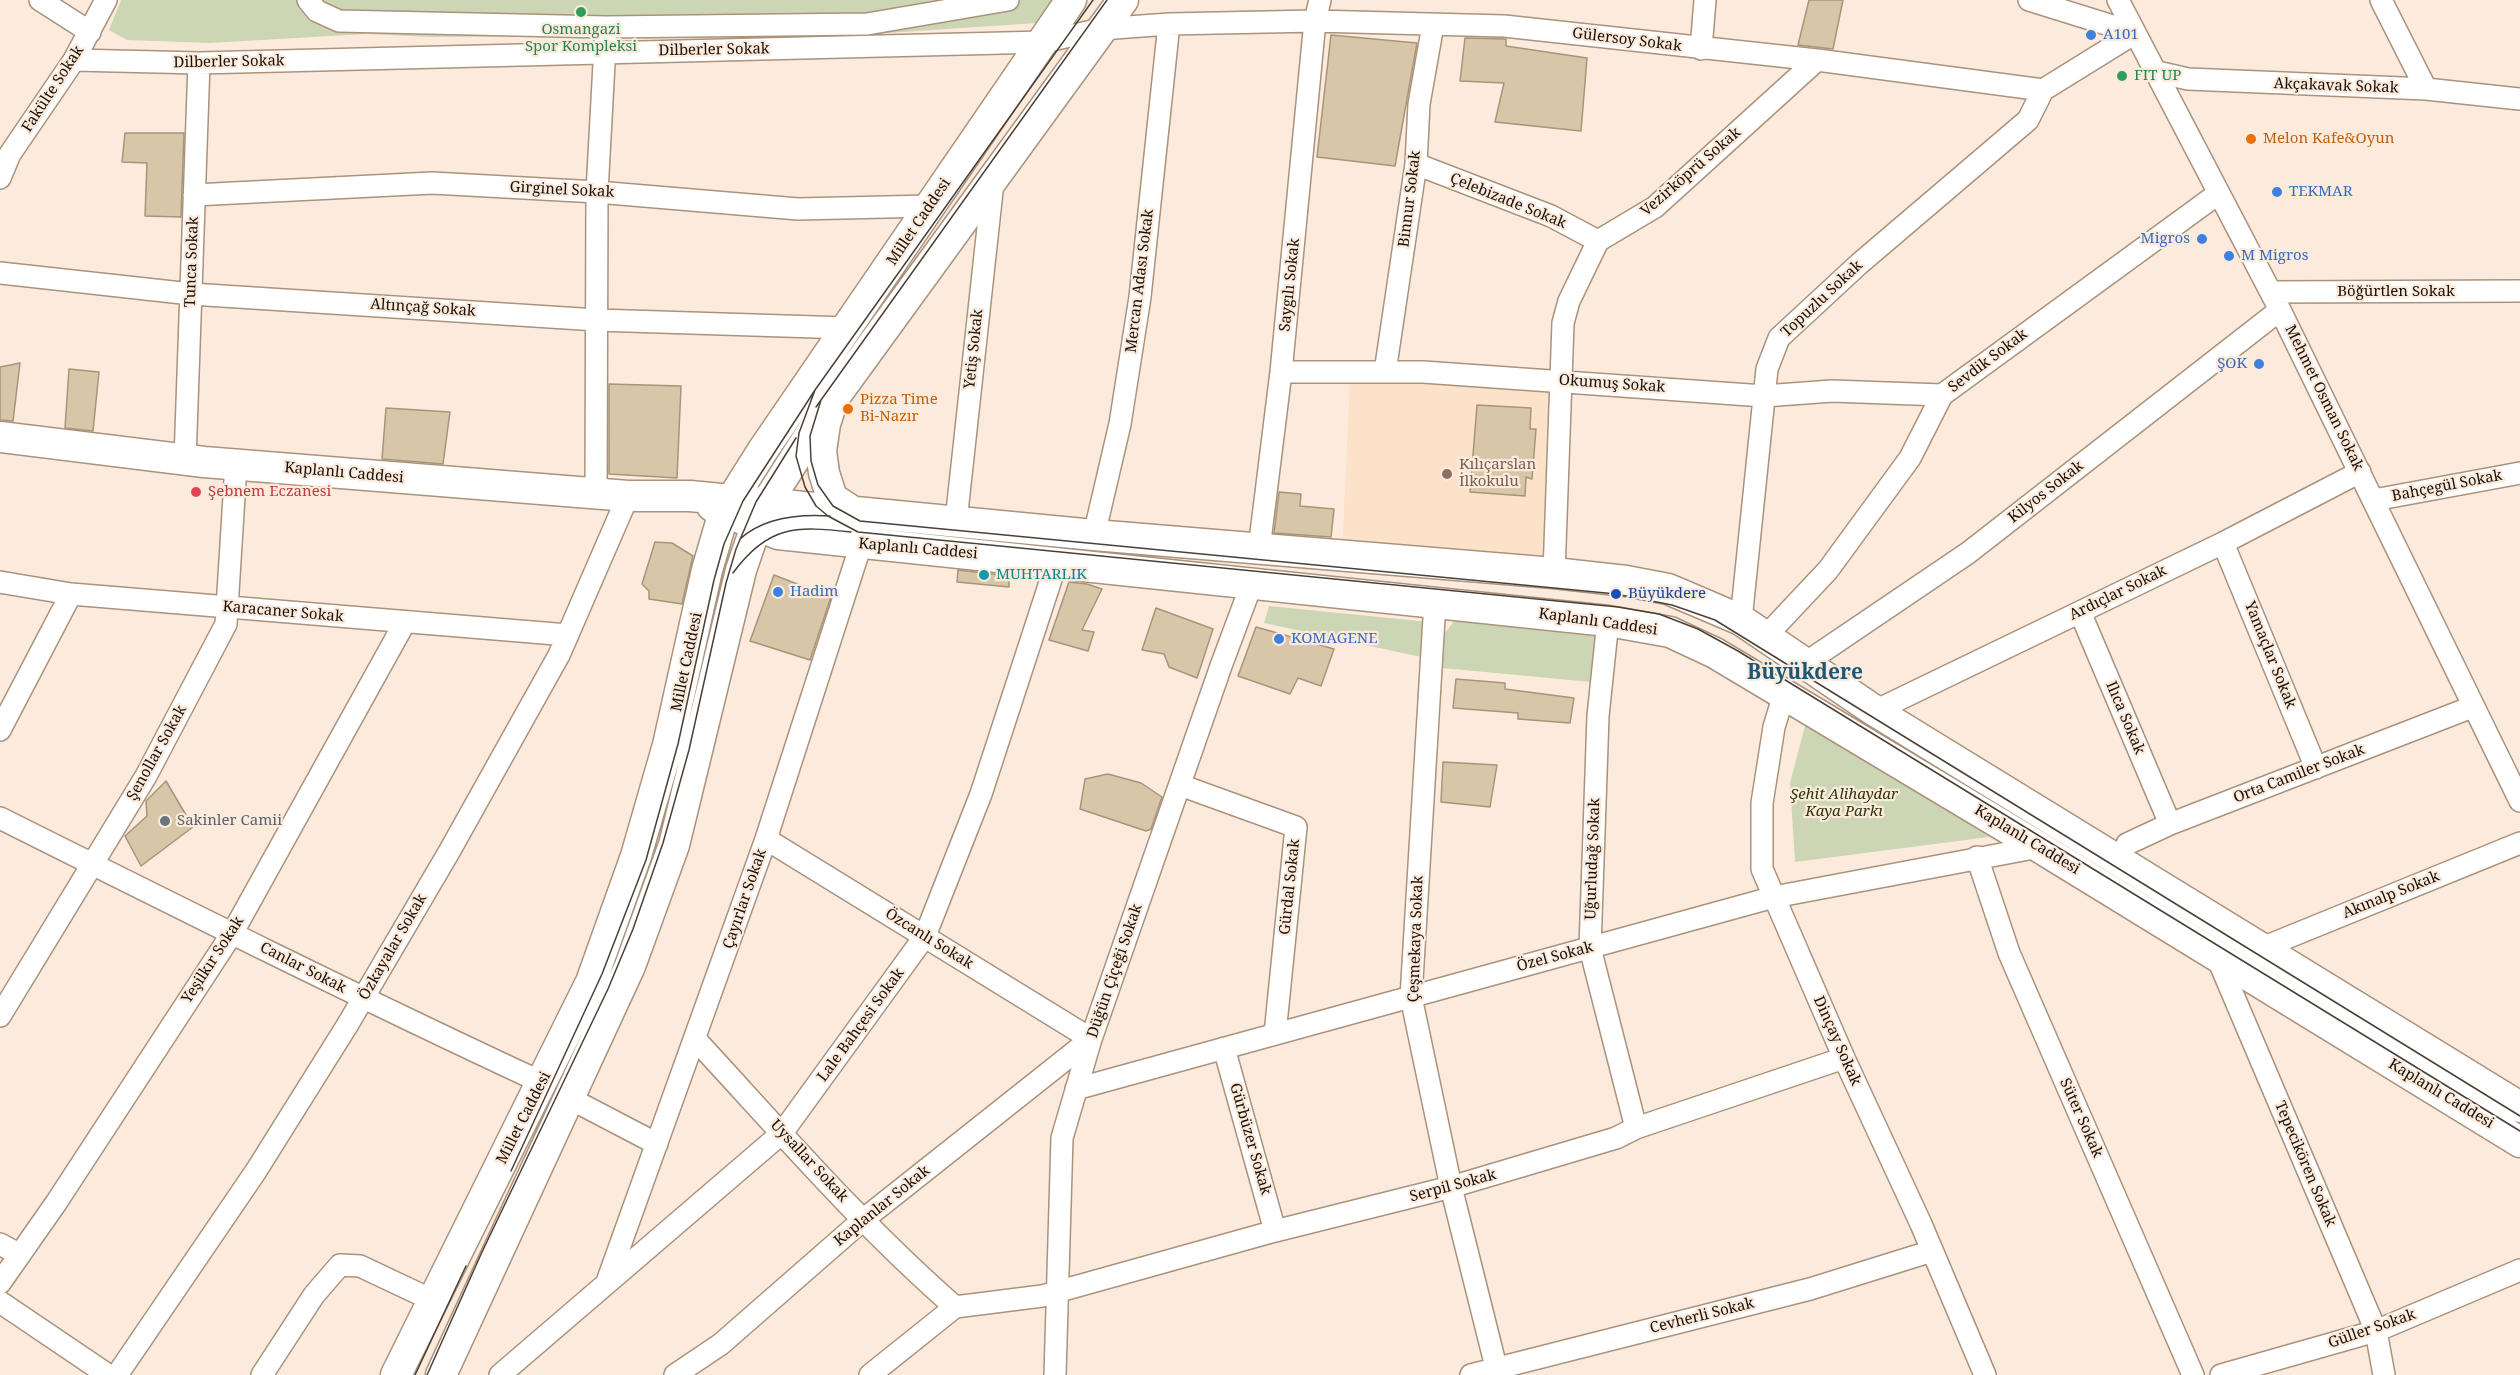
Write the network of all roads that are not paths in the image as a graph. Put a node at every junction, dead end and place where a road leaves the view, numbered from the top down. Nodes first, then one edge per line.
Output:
1 (40, 0) edge
2 (106, 0) edge
3 (308, 0) edge
4 (1008, 0) edge
5 (1071, 0) edge
6 (1123, 0) edge
7 (1320, 0) edge
8 (1705, 0) edge
9 (2029, 0) edge
10 (2118, 0) edge
11 (2381, 0) edge
12 (1316, 21) junction
13 (1169, 24) junction
14 (1433, 25) junction
15 (606, 27) junction
16 (1101, 29) junction
17 (90, 32) junction
18 (2135, 33) junction
19 (1043, 42) junction
20 (1701, 49) junction
21 (606, 52) junction
22 (74, 60) junction
23 (1817, 60) junction
24 (199, 63) junction
25 (2153, 70) junction
26 (2426, 89) junction
27 (2043, 90) junction
28 (2520, 99) edge
29 (5, 151) edge
30 (1416, 164) junction
31 (0, 178) edge
32 (993, 178) junction
33 (597, 192) junction
34 (2219, 193) junction
35 (194, 195) junction
36 (930, 206) junction
37 (1598, 241) junction
38 (0, 273) edge
39 (2520, 291) edge
40 (191, 294) junction
41 (2276, 301) junction
42 (597, 320) junction
43 (847, 328) junction
44 (1281, 372) junction
45 (1385, 372) junction
46 (1559, 380) junction
47 (1942, 395) junction
48 (1764, 396) junction
49 (833, 399) junction
50 (0, 437) edge
51 (185, 460) junction
52 (236, 465) junction
53 (2361, 472) junction
54 (2520, 473) edge
55 (597, 493) junction
56 (628, 496) junction
57 (2374, 500) junction
58 (728, 506) junction
59 (861, 512) junction
60 (761, 515) junction
61 (956, 521) junction
62 (1094, 535) junction
63 (2223, 543) junction
64 (862, 544) junction
65 (1259, 549) junction
66 (1057, 561) junction
67 (1554, 573) junction
68 (0, 582) edge
69 (1252, 583) junction
70 (71, 594) junction
71 (1435, 602) junction
72 (227, 608) junction
73 (2080, 612) junction
74 (1741, 620) junction
75 (1608, 621) junction
76 (405, 622) junction
77 (568, 635) junction
78 (1766, 636) junction
79 (1804, 664) junction
80 (1784, 694) junction
81 (2472, 707) junction
82 (1875, 711) junction
83 (0, 730) edge
84 (2316, 768) junction
85 (1180, 785) junction
86 (2520, 801) edge
87 (0, 818) edge
88 (2170, 824) junction
89 (766, 839) junction
90 (2520, 843) edge
91 (2127, 844) dead end
92 (2039, 847) junction
93 (1977, 857) junction
94 (93, 864) junction
95 (1774, 897) junction
96 (233, 932) junction
97 (925, 936) junction
98 (1590, 948) junction
99 (2262, 948) junction
100 (2217, 957) junction
101 (1411, 997) junction
102 (363, 999) junction
103 (0, 1016) edge
104 (1275, 1034) junction
105 (1091, 1039) junction
106 (696, 1041) junction
107 (1224, 1048) junction
108 (1844, 1058) junction
109 (543, 1083) junction
110 (1076, 1089) junction
111 (569, 1098) junction
112 (2520, 1107) edge
113 (1636, 1128) junction
114 (783, 1133) junction
115 (2520, 1142) edge
116 (657, 1144) junction
117 (1451, 1187) junction
118 (864, 1219) junction
119 (1275, 1231) junction
120 (0, 1244) edge
121 (1932, 1251) junction
122 (20, 1255) junction
123 (2520, 1270) edge
124 (608, 1280) junction
125 (0, 1283) edge
126 (1056, 1292) junction
127 (432, 1300) junction
128 (0, 1302) edge
129 (955, 1307) junction
130 (2376, 1331) junction
131 (1496, 1371) edge
132 (108, 1375) edge
133 (117, 1375) edge
134 (262, 1375) edge
135 (396, 1375) edge
136 (441, 1375) edge
137 (500, 1375) edge
138 (675, 1375) edge
139 (870, 1375) edge
140 (1056, 1375) edge
141 (1471, 1375) edge
142 (1985, 1375) edge
143 (2193, 1375) edge
144 (2221, 1375) edge
145 (2384, 1375) edge

1 - 17 street
2 - 17 street, Fakülte Sokak
3 - 15 street
4 - 15 street
5 - 19 main road, Millet Caddesi
6 - 16 main road, Millet Caddesi
7 - 12 street, Saygılı Sokak
8 - 20 street
9 - 18 street
10 - 18 street, Mehmet Osman Sokak
11 - 26 street
12 - 13 street, Gülersoy Sokak
12 - 14 street, Gülersoy Sokak
12 - 44 street, Saygılı Sokak
13 - 16 street, Gülersoy Sokak
13 - 62 street, Mercan Adası Sokak
14 - 20 street, Gülersoy Sokak
14 - 30 street, Binnur Sokak
15 - 21 street
16 - 19 street, Dilberler Sokak
16 - 32 main road, Millet Caddesi
17 - 22 street, Fakülte Sokak
18 - 25 street, Mehmet Osman Sokak
18 - 27 street
19 - 21 street, Dilberler Sokak
19 - 36 main road, Millet Caddesi
20 - 23 street, Gülersoy Sokak
21 - 24 street, Dilberler Sokak
21 - 33 street
22 - 24 street, Dilberler Sokak
22 - 29 street, Fakülte Sokak
23 - 27 street, Gülersoy Sokak
23 - 37 street, Vezirköprü Sokak
24 - 35 street, Tunca Sokak
25 - 26 street, Akçakavak Sokak
25 - 34 street, Mehmet Osman Sokak
26 - 28 street, Akçakavak Sokak
27 - 48 street, Topuzlu Sokak
29 - 31 street, Fakülte Sokak
30 - 37 street, Çelebizade Sokak
30 - 45 street, Binnur Sokak
32 - 49 main road, Millet Caddesi
32 - 61 street, Yetiş Sokak
33 - 35 street, Girginel Sokak
33 - 36 street, Girginel Sokak
33 - 42 street
34 - 41 street, Mehmet Osman Sokak
34 - 47 street, Sevdik Sokak
35 - 40 street, Tunca Sokak
36 - 43 main road, Millet Caddesi
37 - 46 street
38 - 40 street, Altınçağ Sokak
39 - 41 street, Böğürtlen Sokak
40 - 42 street, Altınçağ Sokak
40 - 51 street, Tunca Sokak
41 - 53 street, Mehmet Osman Sokak
41 - 79 street, Kilyos Sokak
42 - 43 street, Altınçağ Sokak
42 - 55 street
43 - 58 main road, Millet Caddesi
44 - 45 street, Okumuş Sokak
44 - 65 street, Saygılı Sokak
45 - 46 street, Okumuş Sokak
46 - 48 street, Okumuş Sokak
46 - 67 street
47 - 48 street, Okumuş Sokak
47 - 78 street, Sevdik Sokak
48 - 74 street, Topuzlu Sokak
49 - 59 main road, Millet Caddesi
49 - 60 main road, Millet Caddesi
50 - 51 main road, Kaplanlı Caddesi
51 - 52 main road, Kaplanlı Caddesi
52 - 55 main road, Kaplanlı Caddesi
52 - 72 street, Şenollar Sokak
53 - 57 street, Mehmet Osman Sokak
53 - 63 street, Ardıçlar Sokak
54 - 57 street, Bahçegül Sokak
55 - 56 main road, Kaplanlı Caddesi
56 - 58 main road, Kaplanlı Caddesi
56 - 77 street, Özkayalar Sokak
57 - 81 street, Mehmet Osman Sokak
58 - 60 main road, Kaplanlı Caddesi
58 - 109 main road, Millet Caddesi
59 - 60 main road, Kaplanlı Caddesi
59 - 61 main road, Kaplanlı Caddesi
59 - 64 street, Çayırlar Sokak
60 - 64 main road, Kaplanlı Caddesi
60 - 111 main road, Millet Caddesi
61 - 62 main road, Kaplanlı Caddesi
62 - 65 main road, Kaplanlı Caddesi
63 - 73 street, Ardıçlar Sokak
63 - 84 street, Yamaçlar Sokak
64 - 66 main road, Kaplanlı Caddesi
64 - 89 street, Çayırlar Sokak
65 - 67 main road, Kaplanlı Caddesi
66 - 69 main road, Kaplanlı Caddesi
66 - 97 street, Lale Bahçesi Sokak
67 - 74 main road, Kaplanlı Caddesi
68 - 70 street, Karacaner Sokak
69 - 71 main road, Kaplanlı Caddesi
69 - 85 street, Düğün Çiçeği Sokak
70 - 72 street, Karacaner Sokak
70 - 83 street
71 - 75 main road, Kaplanlı Caddesi
71 - 101 street, Çeşmekaya Sokak
72 - 76 street, Karacaner Sokak
72 - 94 street, Şenollar Sokak
73 - 82 street, Ardıçlar Sokak
73 - 88 street, Ilıca Sokak
74 - 78 main road, Kaplanlı Caddesi
75 - 80 main road, Kaplanlı Caddesi
75 - 98 street, Uğurludağ Sokak
76 - 77 street, Karacaner Sokak
76 - 96 street, Yeşilkır Sokak
77 - 102 street, Özkayalar Sokak
78 - 79 main road, Kaplanlı Caddesi
79 - 82 main road, Kaplanlı Caddesi
80 - 92 main road, Kaplanlı Caddesi
80 - 95 street, Dinçay Sokak
81 - 84 street, Orta Camiler Sokak
81 - 86 street, Mehmet Osman Sokak
82 - 99 main road, Kaplanlı Caddesi
84 - 88 street, Orta Camiler Sokak
85 - 104 street, Gürdal Sokak
85 - 105 street, Düğün Çiçeği Sokak
87 - 94 street, Canlar Sokak
88 - 91 street, Orta Camiler Sokak
89 - 97 street, Özcanlı Sokak
89 - 106 street, Çayırlar Sokak
90 - 99 street, Akınalp Sokak
92 - 93 street, Özel Sokak
92 - 100 main road, Kaplanlı Caddesi
93 - 95 street, Özel Sokak
93 - 143 street, Süter Sokak
94 - 96 street, Canlar Sokak
94 - 103 street, Şenollar Sokak
95 - 98 street, Özel Sokak
95 - 108 street, Dinçay Sokak
96 - 102 street, Canlar Sokak
96 - 122 street, Yeşilkır Sokak
97 - 105 street, Özcanlı Sokak
97 - 114 street, Lale Bahçesi Sokak
98 - 101 street, Özel Sokak
98 - 113 street, Uğurludağ Sokak
99 - 112 main road, Kaplanlı Caddesi
100 - 115 main road, Kaplanlı Caddesi
100 - 130 street, Tepecikören Sokak
101 - 104 street, Özel Sokak
101 - 117 street, Çeşmekaya Sokak
102 - 109 street, Canlar Sokak
102 - 133 street, Özkayalar Sokak
104 - 107 street, Özel Sokak
105 - 110 street, Düğün Çiçeği Sokak
105 - 118 street, Kaplanlar Sokak
106 - 114 street, Uysallar Sokak
106 - 116 street, Çayırlar Sokak
107 - 110 street, Özel Sokak
107 - 119 street, Gürbüzer Sokak
108 - 113 street, Serpil Sokak
108 - 121 street, Dinçay Sokak
109 - 127 main road, Millet Caddesi
110 - 126 street, Düğün Çiçeği Sokak
111 - 116 street
111 - 136 main road, Millet Caddesi
113 - 117 street, Serpil Sokak
114 - 118 street, Uysallar Sokak
114 - 124 street, Lale Bahçesi Sokak
116 - 124 street, Çayırlar Sokak
117 - 119 street, Serpil Sokak
117 - 131 street, Çeşmekaya Sokak
118 - 129 street, Uysallar Sokak
118 - 138 street, Kaplanlar Sokak
119 - 126 street, Serpil Sokak
120 - 122 street
121 - 131 street, Cevherli Sokak
121 - 142 street, Dinçay Sokak
122 - 125 street, Yeşilkır Sokak
123 - 130 street, Güller Sokak
124 - 137 street, Lale Bahçesi Sokak
126 - 129 street
126 - 140 street, Düğün Çiçeği Sokak
127 - 134 street
127 - 135 main road, Millet Caddesi
128 - 132 street
129 - 139 street
130 - 144 street, Güller Sokak
130 - 145 street, Tepecikören Sokak
131 - 141 street, Cevherli Sokak

